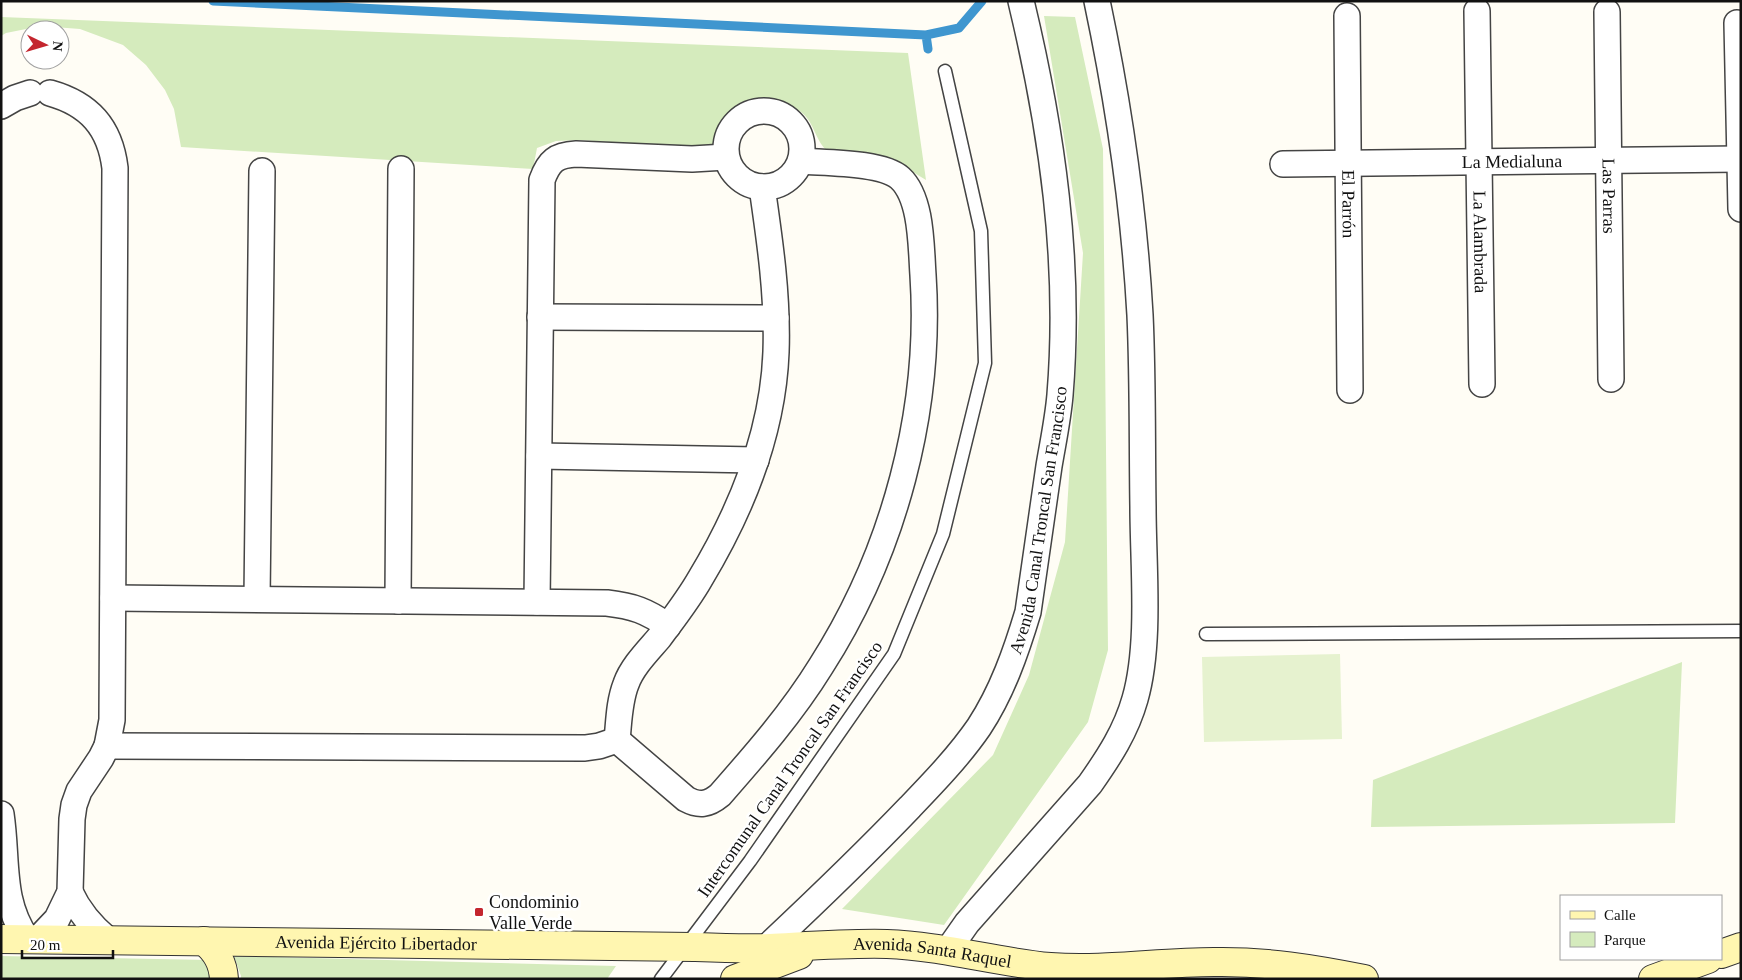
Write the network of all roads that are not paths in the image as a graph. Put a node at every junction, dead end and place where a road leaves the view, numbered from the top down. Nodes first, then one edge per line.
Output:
1 (1020, 1) edge
2 (1097, 1) edge
3 (1477, 12) dead end
4 (1607, 12) dead end
5 (1347, 16) dead end
6 (1737, 23) dead end
7 (945, 70) dead end
8 (1, 106) edge
9 (726, 156) junction
10 (1740, 159) edge
11 (1609, 160) junction
12 (801, 161) junction
13 (1479, 162) junction
14 (1348, 163) junction
15 (1283, 164) dead end
16 (401, 169) dead end
17 (262, 171) dead end
18 (762, 187) junction
19 (1741, 209) edge
20 (540, 317) junction
21 (776, 318) junction
22 (1611, 379) dead end
23 (1482, 384) dead end
24 (1350, 390) dead end
25 (539, 456) junction
26 (756, 460) junction
27 (113, 598) junction
28 (257, 599) junction
29 (398, 601) junction
30 (537, 602) junction
31 (668, 626) junction
32 (1741, 631) edge
33 (1206, 634) dead end
34 (617, 740) junction
35 (107, 746) junction
36 (1, 814) edge
37 (70, 892) junction
38 (2, 893) edge
39 (22, 939) edge
40 (108, 940) junction
41 (204, 941) junction
42 (830, 944) junction
43 (686, 947) junction
44 (1741, 947) edge
45 (766, 948) junction
46 (948, 950) junction
47 (1722, 954) edge
48 (1705, 960) edge
49 (224, 979) edge
50 (661, 979) edge
51 (735, 979) edge
52 (1364, 979) edge
53 (1653, 979) edge

1 - 45 street, Avenida Canal Troncal San Francisco
2 - 46 street
3 - 13 street, La Alambrada
4 - 11 street, Las Parras
5 - 14 street, El Parrón
6 - 10 street
7 - 43 lane, Intercomunal Canal Troncal San Francisco
8 - 27 street
9 - 12 street
9 - 18 street
9 - 20 street
10 - 11 street, La Medialuna
10 - 19 street
11 - 13 street, La Medialuna
11 - 22 street, Las Parras
12 - 18 street
12 - 34 street
13 - 14 street, La Medialuna
13 - 23 street, La Alambrada
14 - 15 street, La Medialuna
14 - 24 street, El Parrón
16 - 29 street
17 - 28 street
18 - 21 street
20 - 21 street
20 - 25 street
21 - 26 street
25 - 26 street
25 - 30 street
26 - 31 street
27 - 28 street
27 - 35 street
28 - 29 street
29 - 30 street
30 - 31 street
31 - 34 street
32 - 33 lane
34 - 35 street
35 - 37 street
36 - 38 street
37 - 39 street
37 - 40 street
38 - 39 street
39 - 40 main road, Avenida Ejército Libertador
40 - 41 main road, Avenida Ejército Libertador
41 - 43 main road, Avenida Ejército Libertador
41 - 49 main road
42 - 45 main road, Avenida Ejército Libertador
42 - 46 main road, Avenida Santa Raquel
42 - 51 main road
43 - 45 main road, Avenida Ejército Libertador
43 - 50 lane, Intercomunal Canal Troncal San Francisco
44 - 47 main road
46 - 52 main road, Avenida Santa Raquel
48 - 53 main road

